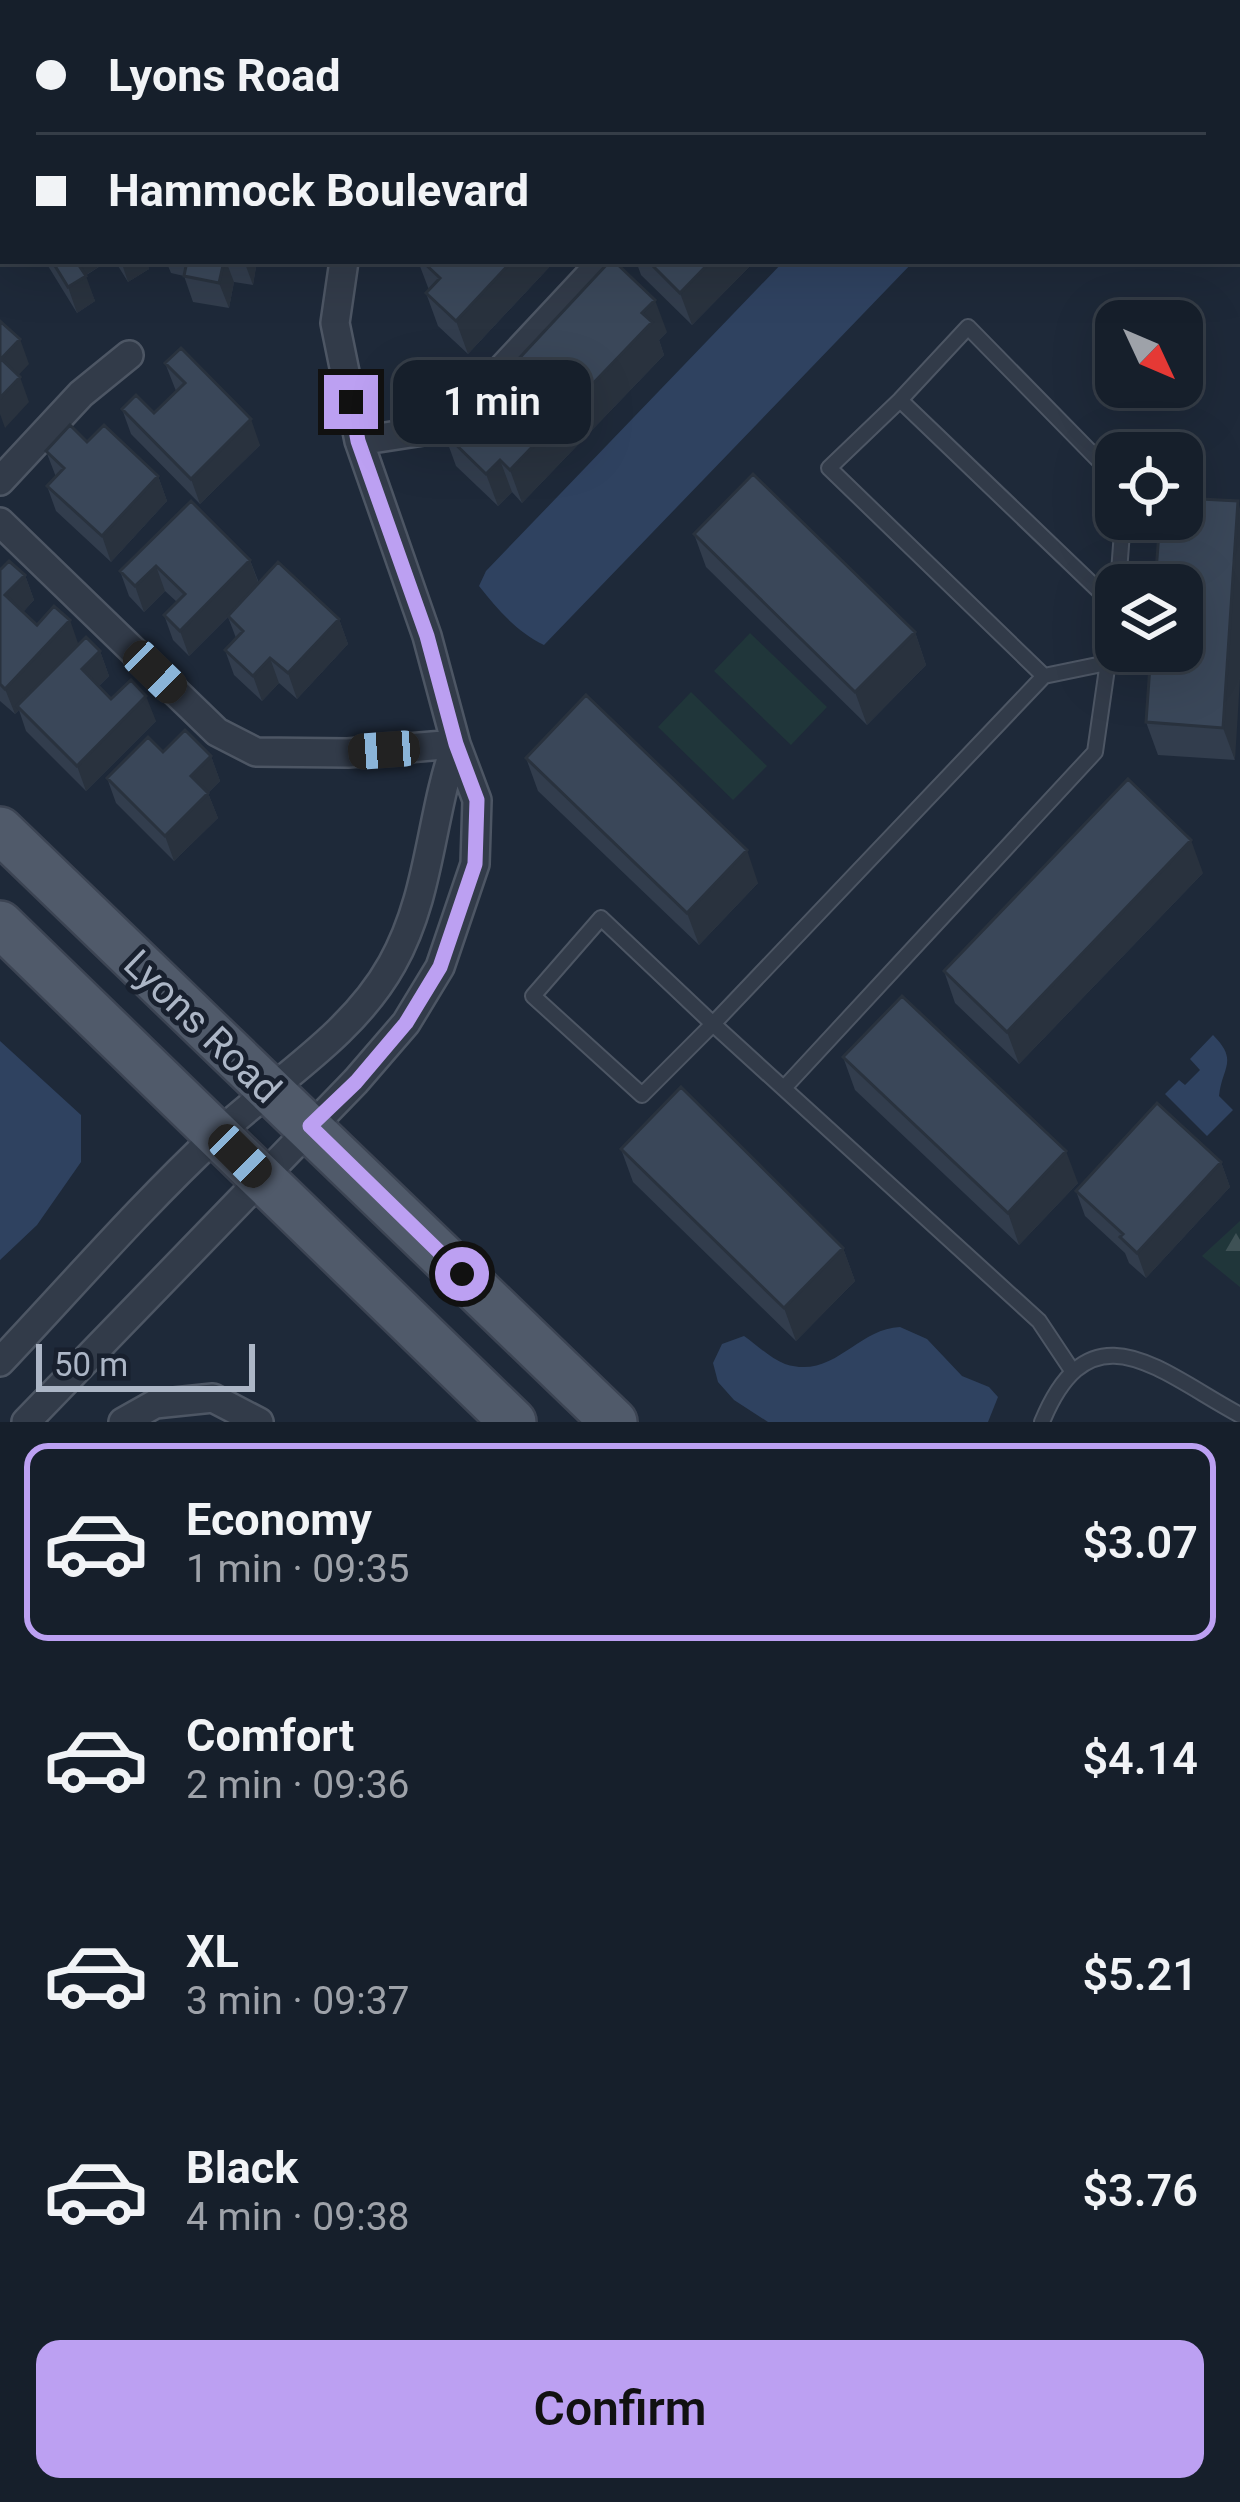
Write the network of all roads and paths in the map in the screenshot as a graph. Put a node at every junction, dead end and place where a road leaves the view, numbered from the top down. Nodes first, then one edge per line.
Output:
1 (344, 264) edge
2 (600, 264) edge
3 (129, 356) dead end
4 (900, 400) junction
5 (358, 441) junction
6 (1095, 457) edge
7 (0, 481) edge
8 (0, 522) edge
9 (1095, 586) edge
10 (1095, 665) edge
11 (1106, 672) edge
12 (1044, 676) junction
13 (456, 744) junction
14 (0, 830) edge
15 (0, 924) edge
16 (713, 1024) junction
17 (784, 1088) junction
18 (270, 1091) junction
19 (310, 1126) junction
20 (218, 1134) junction
21 (262, 1178) junction
22 (0, 1362) edge
23 (1072, 1370) junction
24 (1240, 1415) edge
25 (26, 1422) edge
26 (123, 1422) edge
27 (259, 1422) edge
28 (513, 1422) edge
29 (614, 1422) edge
30 (1042, 1422) edge

1 - 5 street
2 - 5 street
3 - 7 street
4 - 6 lane
4 - 9 lane
4 - 12 lane
5 - 13 street
8 - 13 street
10 - 12 lane
11 - 17 lane
12 - 16 lane
13 - 18 street
13 - 19 street
14 - 18 main road, Lyons Road
15 - 20 main road, Lyons Road
16 - 16 lane
16 - 17 lane
17 - 23 lane
18 - 19 main road, Lyons Road
18 - 20 street
19 - 21 street
19 - 29 main road, Lyons Road
20 - 21 main road, Lyons Road
20 - 22 street
21 - 25 street
21 - 28 main road, Lyons Road
23 - 24 lane
23 - 30 lane
26 - 27 street

